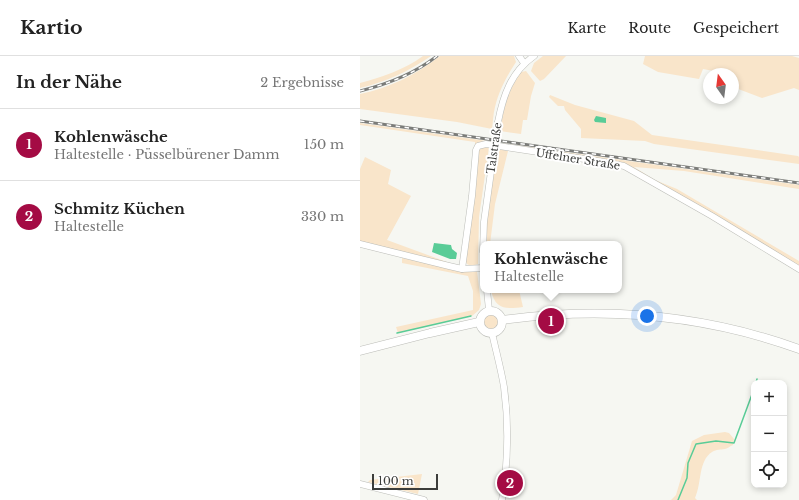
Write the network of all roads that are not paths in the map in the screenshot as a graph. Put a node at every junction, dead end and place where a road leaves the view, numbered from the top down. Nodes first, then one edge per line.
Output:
1 (519, 56) edge
2 (534, 56) edge
3 (524, 64) junction
4 (483, 241) edge
5 (360, 244) edge
6 (480, 268) edge
7 (462, 269) junction
8 (799, 269) edge
9 (487, 293) edge
10 (489, 310) junction
11 (502, 320) junction
12 (479, 322) junction
13 (492, 333) junction
14 (799, 349) edge
15 (360, 352) edge
16 (360, 484) edge
17 (424, 500) edge
18 (502, 500) edge

1 - 3 street
2 - 3 street, Talstraße
3 - 4 street, Talstraße, bridge
5 - 7 street
6 - 7 street
7 - 8 street, Uffelner Straße
9 - 10 street
10 - 11 main road
10 - 12 main road
11 - 13 main road
11 - 14 main road
12 - 13 main road
12 - 15 main road
13 - 18 street
16 - 17 street

